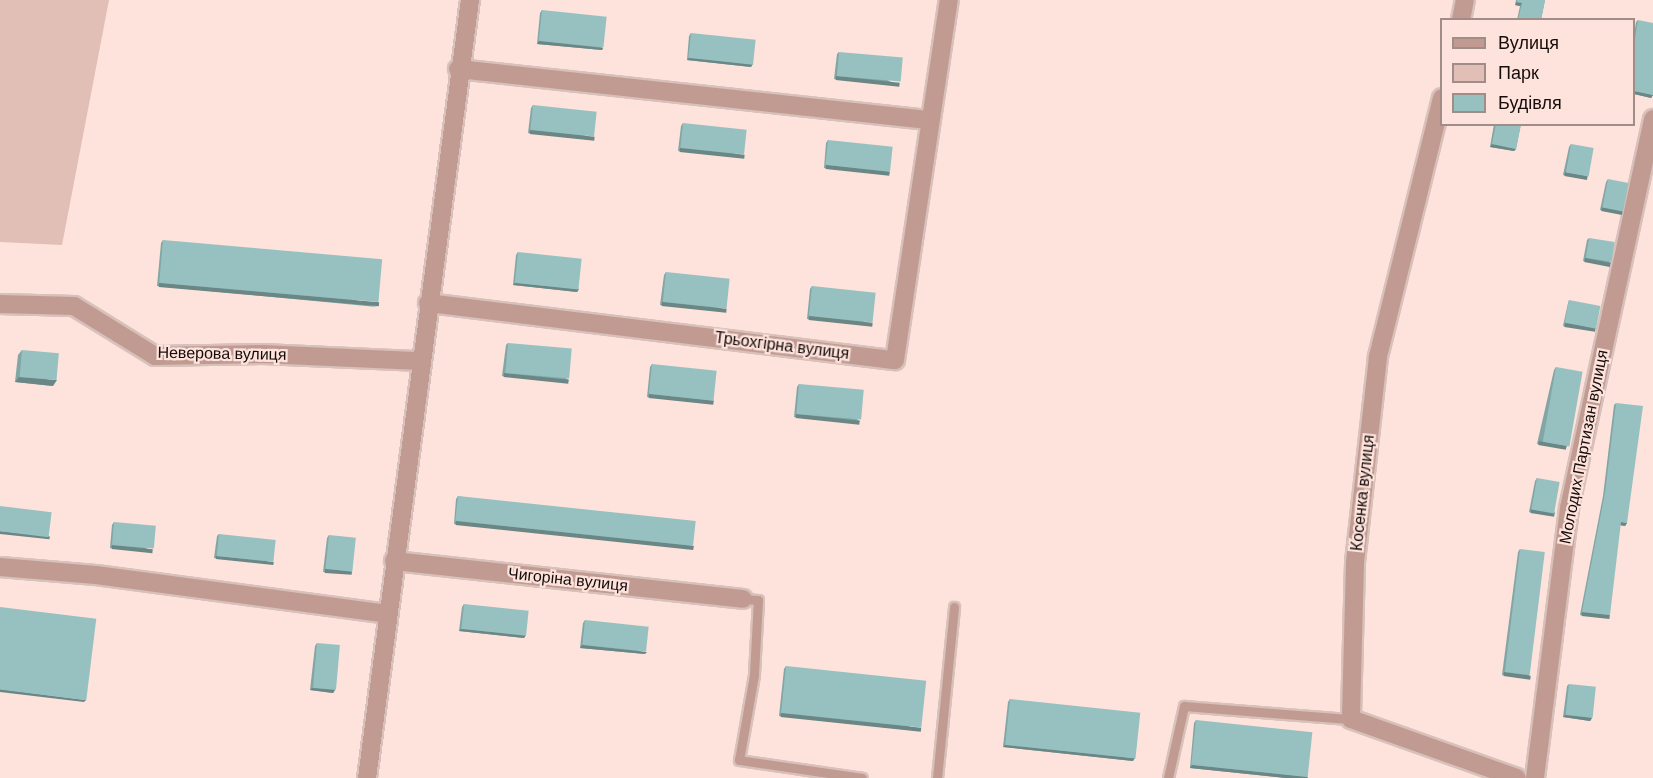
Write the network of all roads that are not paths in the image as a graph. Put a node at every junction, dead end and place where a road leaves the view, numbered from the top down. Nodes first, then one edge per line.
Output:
1 (470, 0) edge
2 (949, 0) edge
3 (1466, 0) edge
4 (1462, 18) edge
5 (458, 69) junction
6 (1440, 106) edge
7 (1653, 119) edge
8 (930, 120) junction
9 (428, 303) junction
10 (0, 304) edge
11 (420, 361) junction
12 (394, 561) junction
13 (0, 567) edge
14 (743, 598) joint
15 (954, 607) dead end
16 (387, 614) junction
17 (1351, 719) junction
18 (367, 778) edge
19 (862, 778) edge
20 (936, 778) edge
21 (1168, 778) edge
22 (1517, 778) edge
23 (1535, 778) edge

1 - 5 street
2 - 8 street, Трьохгірна вулиця
3 - 4 street
5 - 8 street
5 - 9 street
6 - 17 street, Косенка вулиця
7 - 23 street, Молодих Партизан вулиця
8 - 9 street, Трьохгірна вулиця
9 - 11 street
10 - 11 street, Неверова вулиця
11 - 12 street
12 - 14 street, Чигоріна вулиця
12 - 16 street
13 - 16 street
14 - 19 lane
15 - 20 lane
16 - 18 street
17 - 21 lane
17 - 22 street

